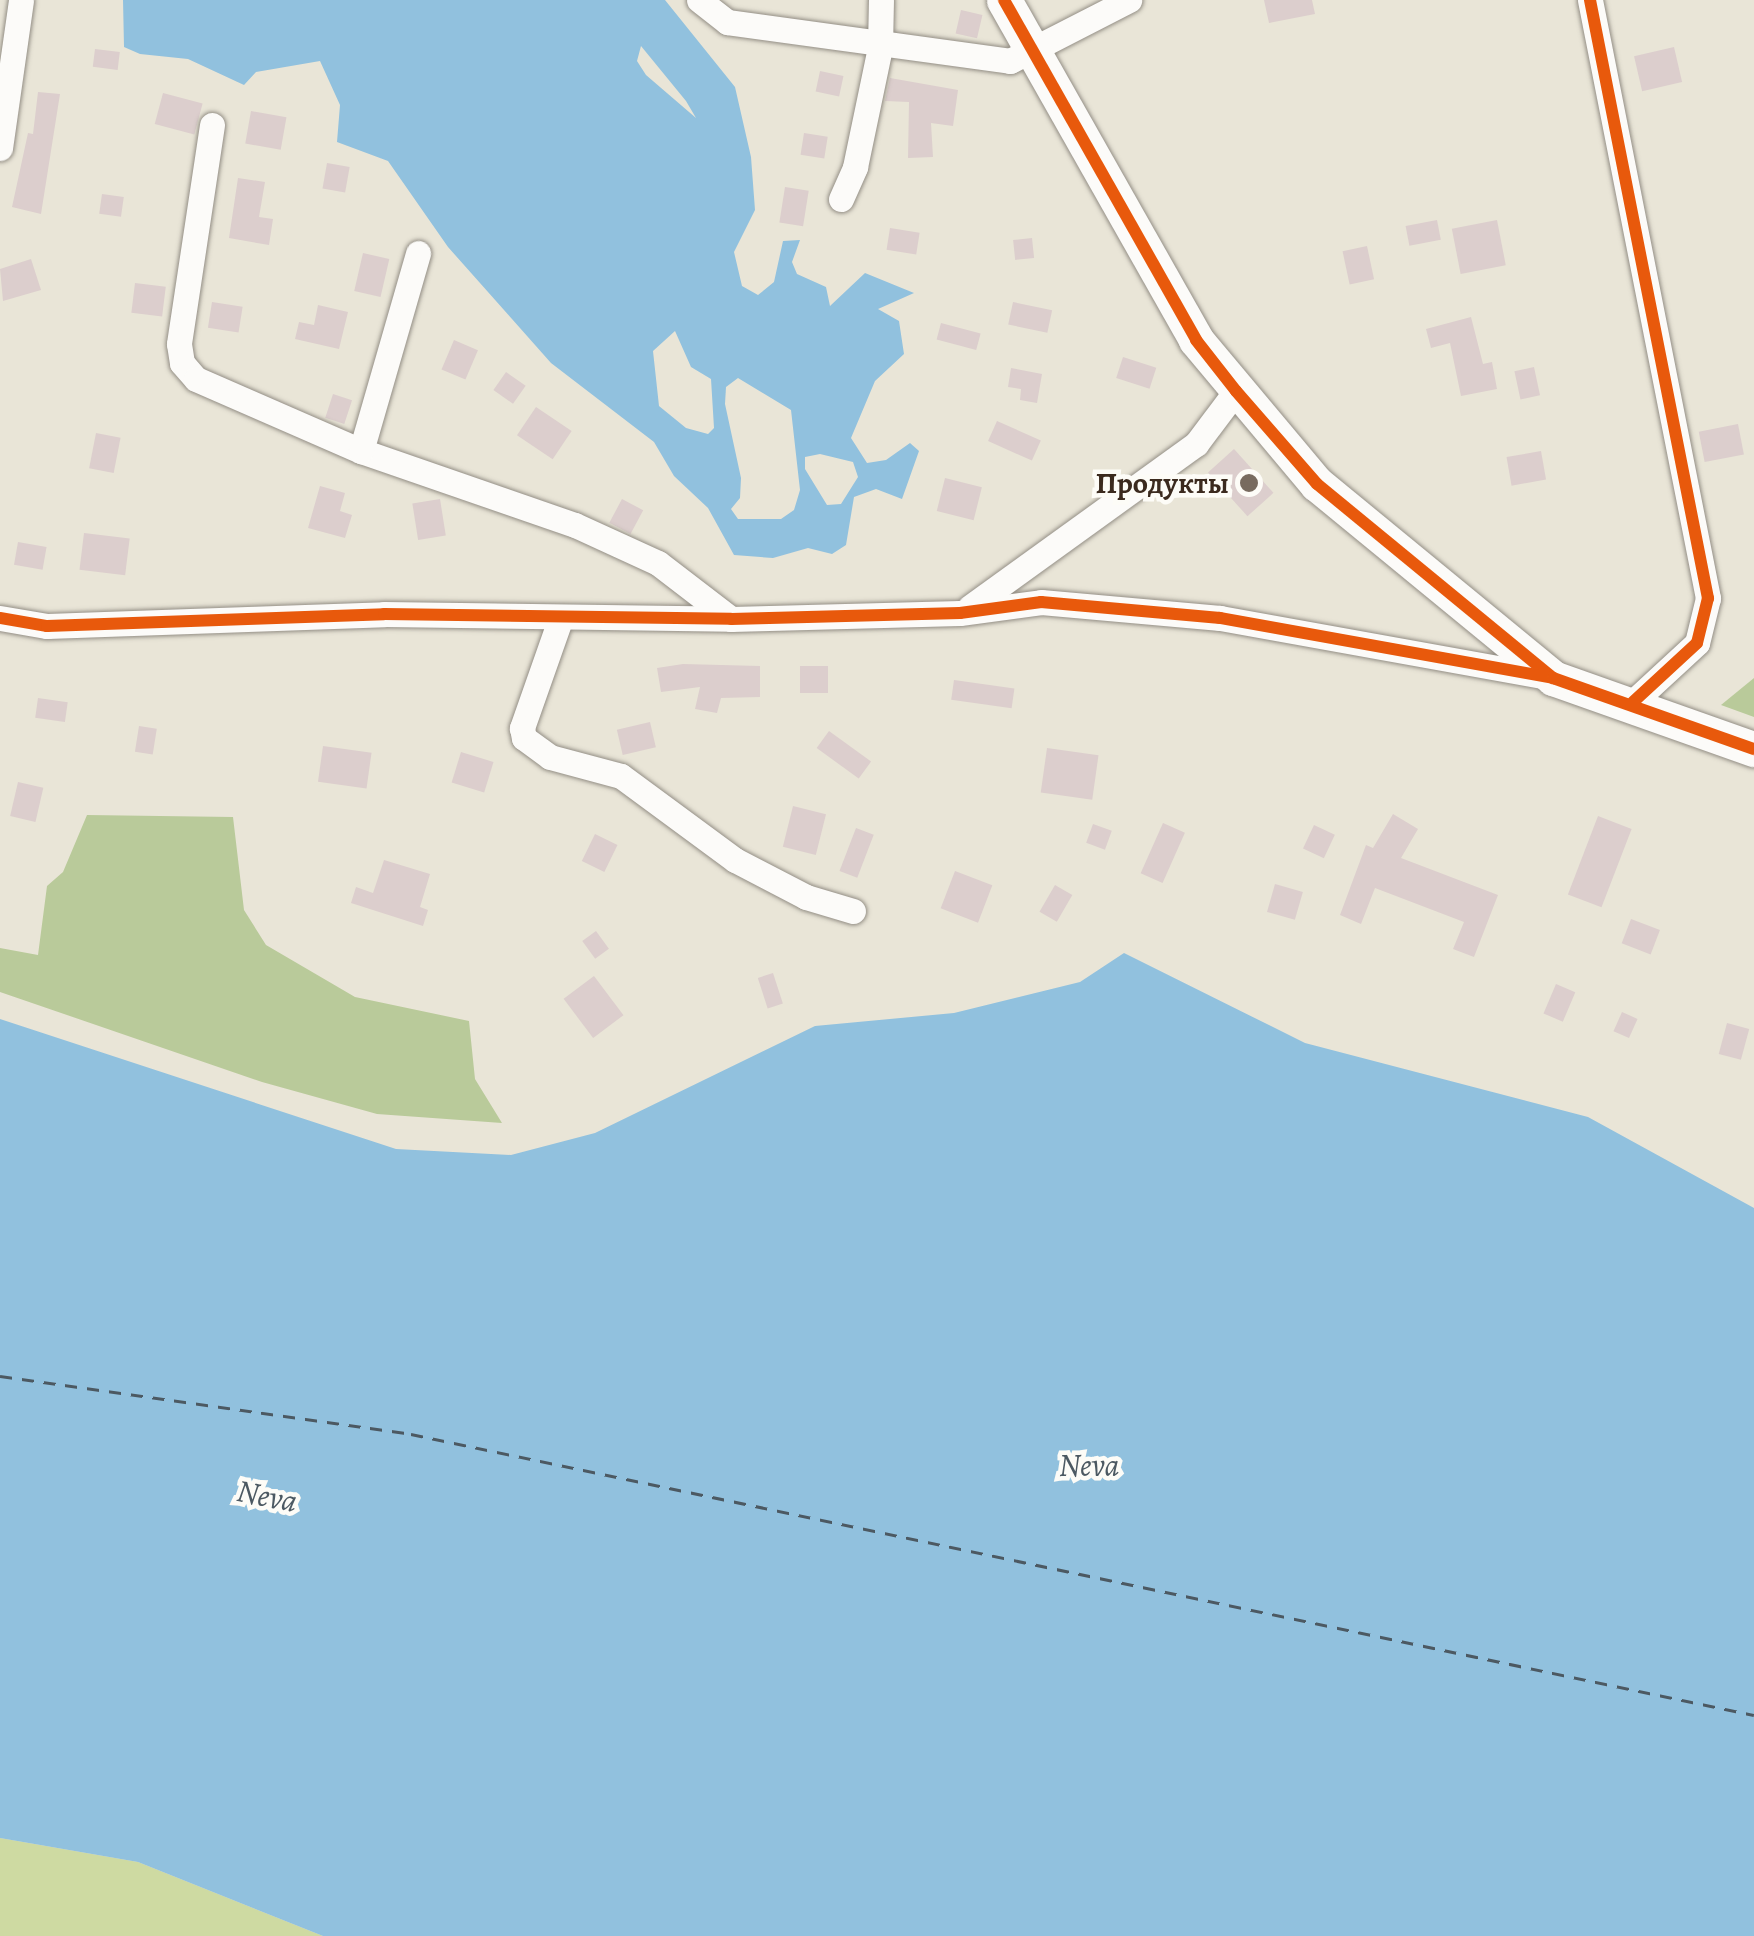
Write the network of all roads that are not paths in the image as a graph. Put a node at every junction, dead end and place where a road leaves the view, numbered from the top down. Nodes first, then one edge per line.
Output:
1 (21, 0) edge
2 (699, 0) edge
3 (880, 0) edge
4 (1004, 0) edge
5 (1130, 0) edge
6 (1590, 0) edge
7 (880, 47) junction
8 (1033, 52) junction
9 (212, 125) dead end
10 (0, 148) edge
11 (841, 199) dead end
12 (418, 253) dead end
13 (1236, 391) junction
14 (361, 450) junction
15 (960, 613) junction
16 (0, 618) edge
17 (561, 618) junction
18 (732, 619) junction
19 (1553, 678) junction
20 (1633, 702) junction
21 (1754, 749) edge
22 (853, 911) dead end

1 - 10 street
2 - 7 street
3 - 7 street
4 - 8 street
5 - 8 street
6 - 20 street
7 - 8 street
7 - 11 street
8 - 13 street
9 - 14 street
12 - 14 street
13 - 15 street
13 - 19 street
14 - 18 street
15 - 18 street
15 - 19 street
16 - 17 street
17 - 18 street
17 - 22 street
19 - 20 street
20 - 21 street

